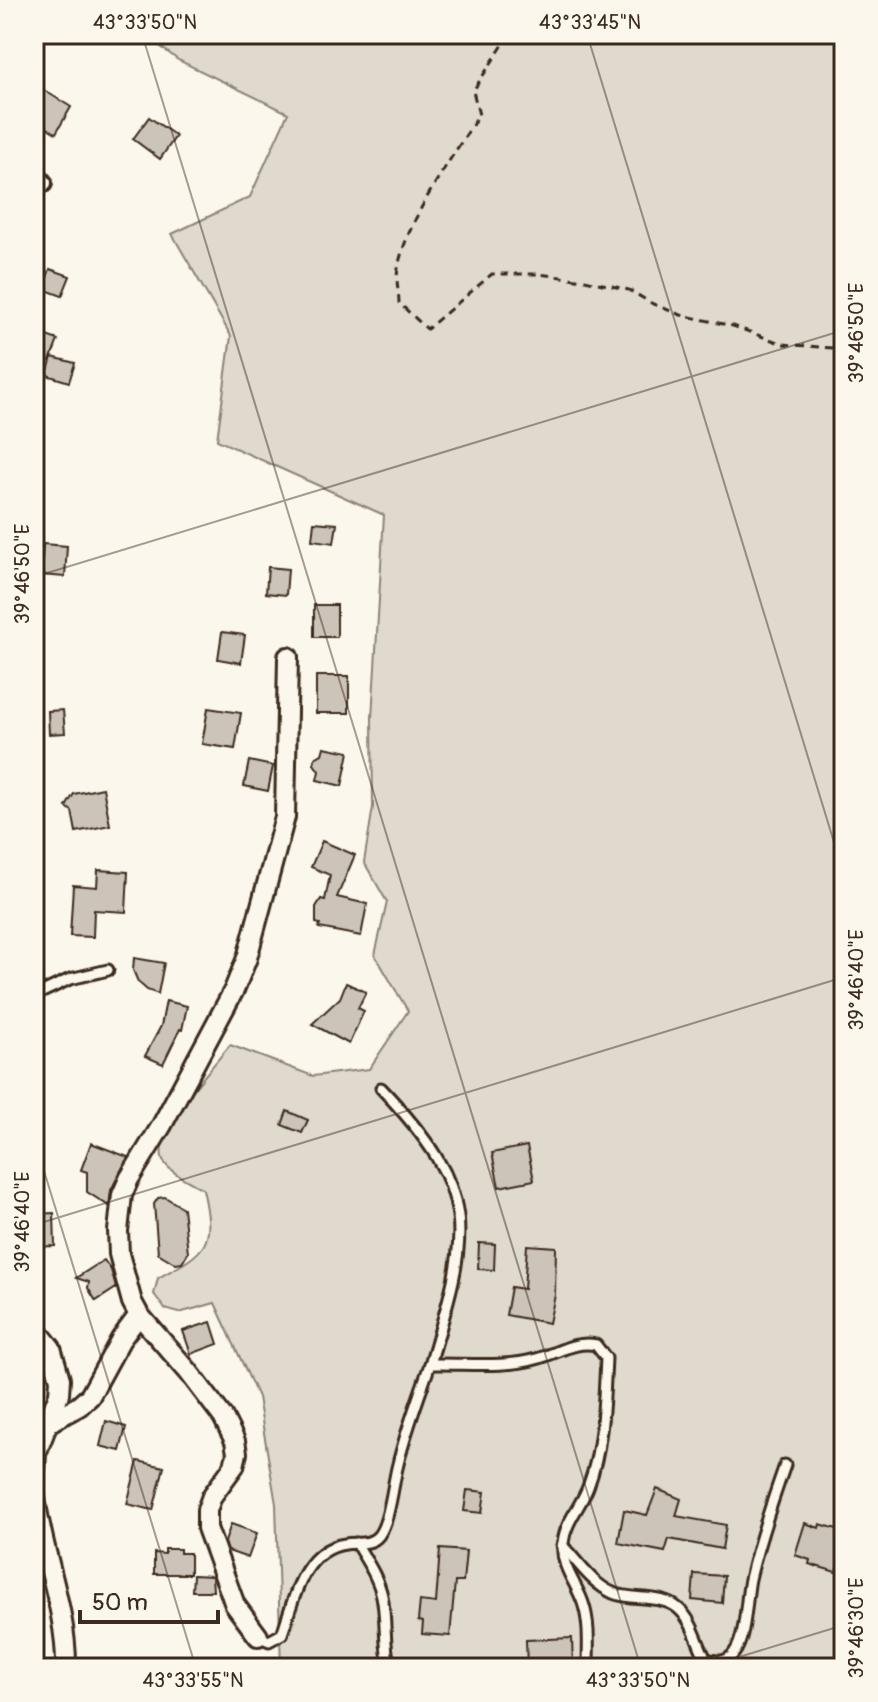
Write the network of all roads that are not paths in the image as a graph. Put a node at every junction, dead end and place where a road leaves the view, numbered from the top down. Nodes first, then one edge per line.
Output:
1 (288, 657) dead end
2 (108, 970) dead end
3 (34, 996) edge
4 (381, 1088) dead end
5 (139, 1315) junction
6 (34, 1327) edge
7 (430, 1364) junction
8 (48, 1423) junction
9 (785, 1465) dead end
10 (34, 1487) edge
11 (356, 1543) junction
12 (562, 1545) junction
13 (258, 1636) joint
14 (66, 1668) edge
15 (390, 1668) edge
16 (588, 1668) edge

1 - 5 street
2 - 3 lane
4 - 7 lane
5 - 8 street
5 - 13 street
6 - 8 street
7 - 11 lane
7 - 12 lane
8 - 10 street
9 - 12 lane
10 - 14 street
11 - 13 lane
11 - 15 lane
12 - 16 lane

